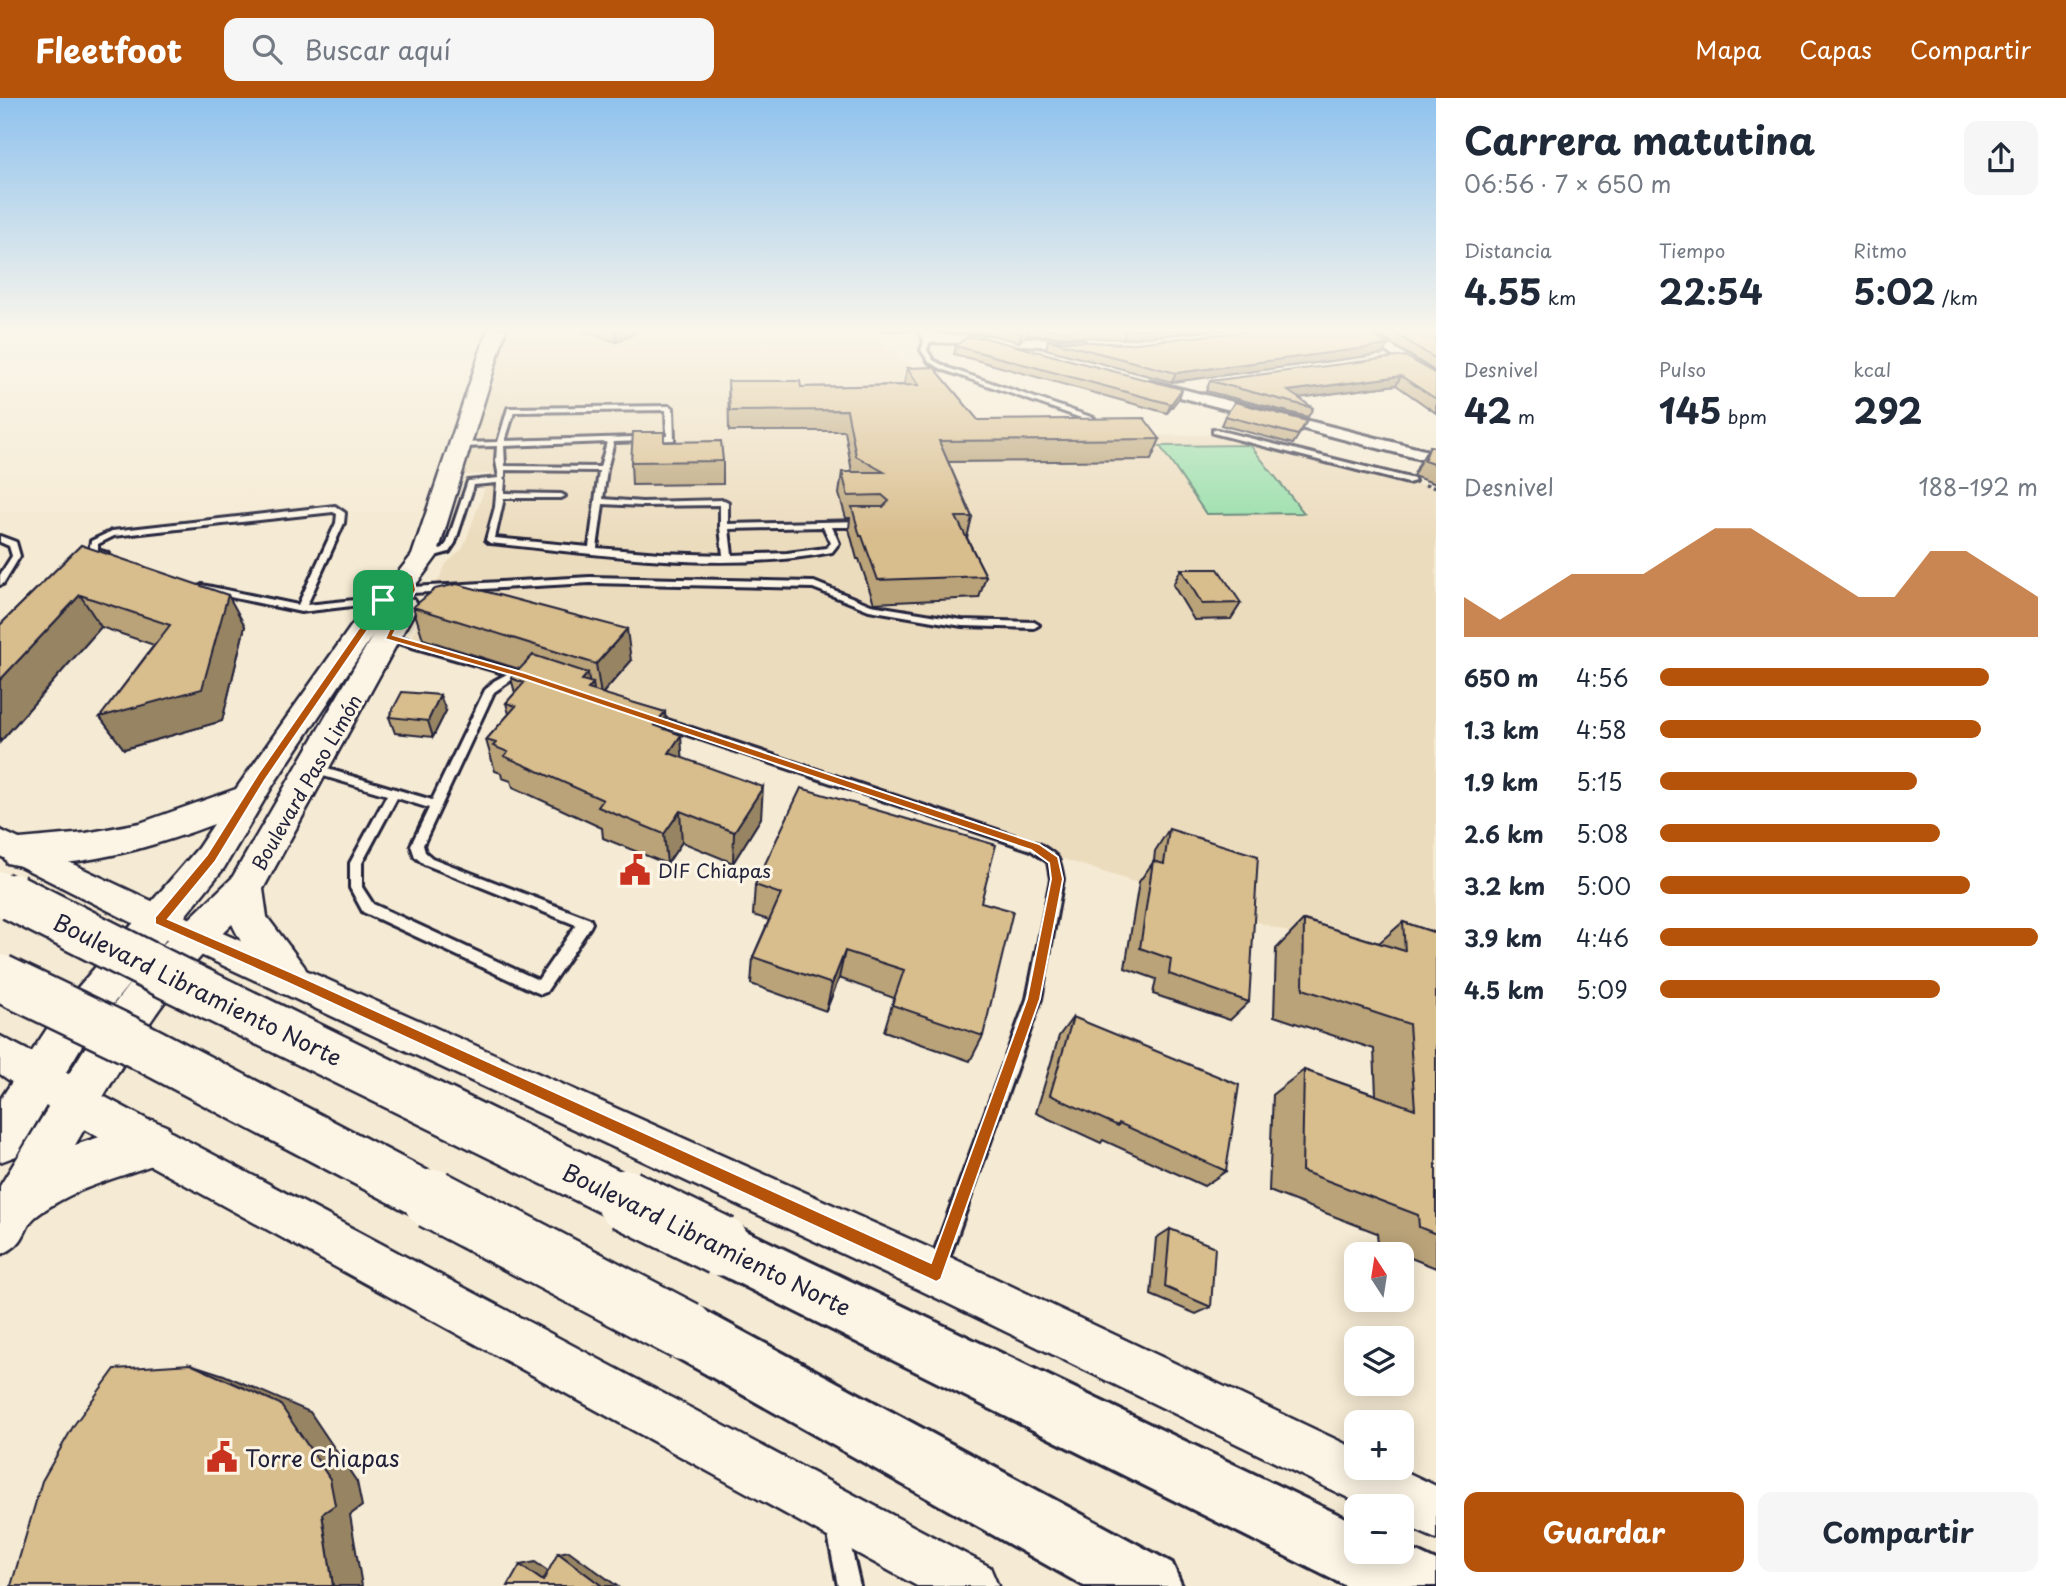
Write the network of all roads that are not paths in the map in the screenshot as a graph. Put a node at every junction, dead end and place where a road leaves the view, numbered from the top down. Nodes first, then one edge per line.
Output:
1 (475, 398) edge
2 (1033, 398) edge
3 (1201, 398) edge
4 (1090, 418) edge
5 (1216, 431) dead end
6 (611, 440) junction
7 (500, 444) junction
8 (460, 445) junction
9 (1436, 458) edge
10 (501, 468) junction
11 (603, 469) junction
12 (501, 480) junction
13 (1411, 481) dead end
14 (500, 495) junction
15 (561, 496) dead end
16 (598, 501) junction
17 (879, 523) edge
18 (827, 526) junction
19 (724, 527) junction
20 (0, 539) edge
21 (593, 549) junction
22 (728, 557) junction
23 (118, 560) edge
24 (415, 574) junction
25 (0, 582) edge
26 (197, 587) edge
27 (383, 600) junction
28 (301, 608) junction
29 (1034, 625) dead end
30 (375, 635) junction
31 (521, 675) junction
32 (534, 679) edge
33 (640, 715) edge
34 (314, 769) junction
35 (393, 795) junction
36 (247, 798) junction
37 (437, 806) junction
38 (7, 862) edge
39 (245, 889) junction
40 (164, 942) junction
41 (0, 978) edge
42 (290, 978) junction
43 (0, 1054) edge
44 (57, 1089) junction
45 (0, 1140) edge
46 (152, 1143) junction
47 (10, 1215) edge
48 (936, 1273) junction
49 (833, 1509) junction
50 (1436, 1513) edge
51 (960, 1584) edge
52 (849, 1586) edge
53 (1149, 1586) edge
54 (1416, 1586) edge

1 - 8 main road, Boulevard Paso Limón
2 - 4 lane
3 - 9 street
5 - 13 lane
6 - 7 lane
6 - 7 lane
6 - 11 lane
7 - 8 lane
7 - 10 lane
8 - 24 main road, Boulevard Paso Limón
10 - 11 lane
10 - 12 lane
11 - 16 lane
12 - 14 lane
12 - 24 lane
14 - 15 lane
14 - 21 lane
16 - 19 lane
16 - 21 lane
17 - 18 lane
18 - 19 lane
18 - 22 lane
19 - 22 lane
20 - 25 lane
21 - 22 lane
23 - 28 lane
24 - 27 main road, Boulevard Paso Limón
24 - 29 lane
24 - 30 main road, Boulevard Paso Limón
26 - 28 lane
27 - 28 lane
27 - 30 main road, Boulevard Paso Limón
30 - 31 lane
30 - 34 main road, Boulevard Paso Limón
30 - 36 main road, Boulevard Paso Limón
31 - 32 lane
31 - 37 lane
33 - 48 lane
34 - 35 lane
34 - 39 main road, Boulevard Paso Limón
35 - 37 lane
35 - 37 lane
36 - 38 main road
36 - 40 main road, Boulevard Paso Limón
38 - 40 street
38 - 54 highway, Boulevard Libramiento Norte, bridge
39 - 40 main road, Boulevard Paso Limón
39 - 42 main road
40 - 42 street
40 - 44 main road
41 - 53 highway, bridge
42 - 48 street
43 - 44 street
44 - 45 main road
44 - 46 street
44 - 47 main road
46 - 47 main road
46 - 49 street
48 - 50 street
49 - 51 street
49 - 52 lane

